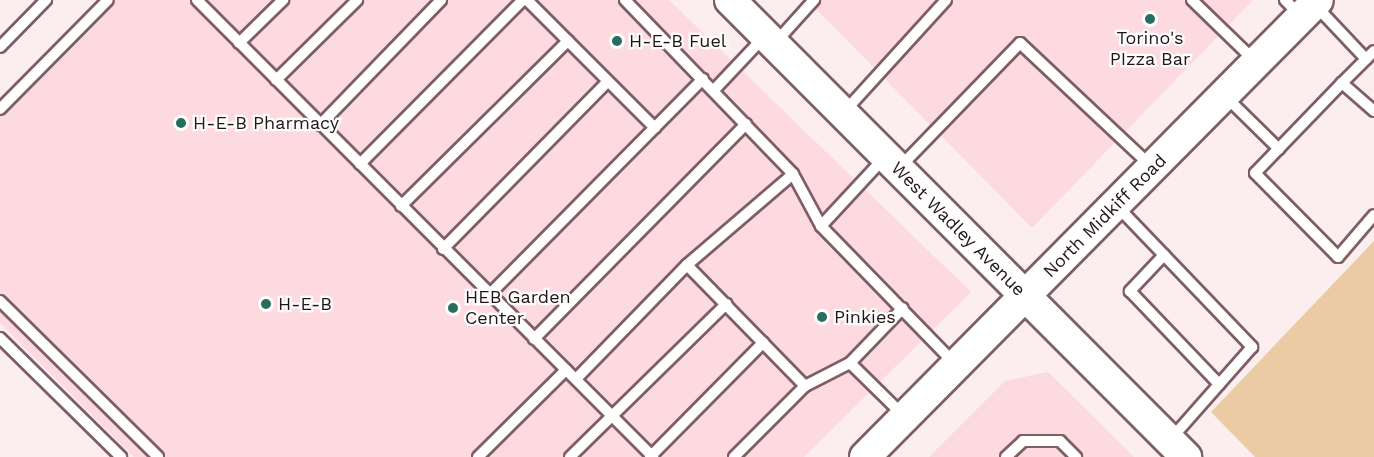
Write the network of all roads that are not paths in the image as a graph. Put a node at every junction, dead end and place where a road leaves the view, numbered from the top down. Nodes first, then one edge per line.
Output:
1 (46, 0) edge
2 (108, 0) edge
3 (196, 0) edge
4 (283, 0) edge
5 (357, 0) edge
6 (441, 0) edge
7 (525, 0) edge
8 (626, 0) edge
9 (730, 0) edge
10 (814, 0) edge
11 (946, 0) edge
12 (1192, 0) edge
13 (1305, 5) edge
14 (770, 40) junction
15 (568, 41) junction
16 (239, 43) junction
17 (0, 47) edge
18 (1370, 55) edge
19 (1256, 61) junction
20 (703, 79) junction
21 (276, 80) junction
22 (608, 81) junction
23 (1342, 83) junction
24 (714, 90) junction
25 (1224, 95) junction
26 (0, 109) edge
27 (1374, 111) edge
28 (842, 113) junction
29 (320, 124) junction
30 (746, 124) junction
31 (655, 128) junction
32 (1279, 149) junction
33 (892, 163) junction
34 (360, 164) junction
35 (1153, 167) junction
36 (793, 174) junction
37 (1115, 205) junction
38 (401, 206) junction
39 (1374, 215) edge
40 (821, 226) junction
41 (443, 249) junction
42 (1164, 255) junction
43 (687, 265) junction
44 (489, 295) junction
45 (1025, 297) junction
46 (0, 302) edge
47 (726, 304) junction
48 (903, 308) junction
49 (0, 338) edge
50 (534, 339) junction
51 (763, 343) junction
52 (850, 363) junction
53 (957, 365) junction
54 (566, 370) junction
55 (576, 379) junction
56 (1220, 384) junction
57 (805, 386) junction
58 (613, 415) junction
59 (905, 417) junction
60 (1177, 449) edge
61 (121, 457) edge
62 (158, 457) edge
63 (478, 457) edge
64 (570, 457) edge
65 (651, 457) edge
66 (734, 457) edge
67 (865, 457) edge
68 (1006, 457) edge
69 (1076, 457) edge

1 - 17 lane
2 - 26 lane
3 - 16 lane
4 - 16 lane
5 - 21 lane
6 - 29 lane
7 - 15 lane
7 - 34 lane
8 - 20 lane
9 - 14 main road, West Wadley Avenue
10 - 14 lane
11 - 28 lane
12 - 19 lane
13 - 18 lane
13 - 19 main road, North Midkiff Road
14 - 24 lane
14 - 28 main road, West Wadley Avenue
15 - 22 lane
15 - 38 lane
16 - 21 lane
18 - 23 lane
19 - 25 main road, North Midkiff Road
20 - 24 lane
20 - 31 lane
21 - 29 lane
22 - 31 lane
22 - 41 lane
23 - 27 lane
23 - 32 lane
24 - 30 lane
25 - 32 lane
25 - 35 main road, North Midkiff Road
28 - 33 main road, West Wadley Avenue
29 - 34 lane
30 - 36 lane
30 - 50 lane
31 - 44 lane
32 - 39 lane
33 - 35 lane
33 - 40 lane
33 - 45 main road, West Wadley Avenue
34 - 38 lane
35 - 37 main road, North Midkiff Road
36 - 40 lane
36 - 43 lane
37 - 42 lane
37 - 45 main road, North Midkiff Road
38 - 41 lane
40 - 48 lane
41 - 44 lane
42 - 56 lane
42 - 56 lane
43 - 47 lane
43 - 55 lane
44 - 50 lane
45 - 53 main road, North Midkiff Road
45 - 60 main road, West Wadley Avenue
46 - 62 lane
47 - 51 lane
47 - 58 lane
48 - 52 lane
48 - 53 lane
49 - 61 lane
50 - 54 lane
51 - 57 lane
51 - 65 lane
52 - 57 lane
52 - 59 lane
53 - 59 main road, North Midkiff Road
54 - 55 lane
54 - 63 lane
55 - 58 lane
56 - 60 lane
57 - 66 lane
58 - 64 lane
58 - 65 lane
59 - 67 main road, North Midkiff Road
68 - 69 lane

